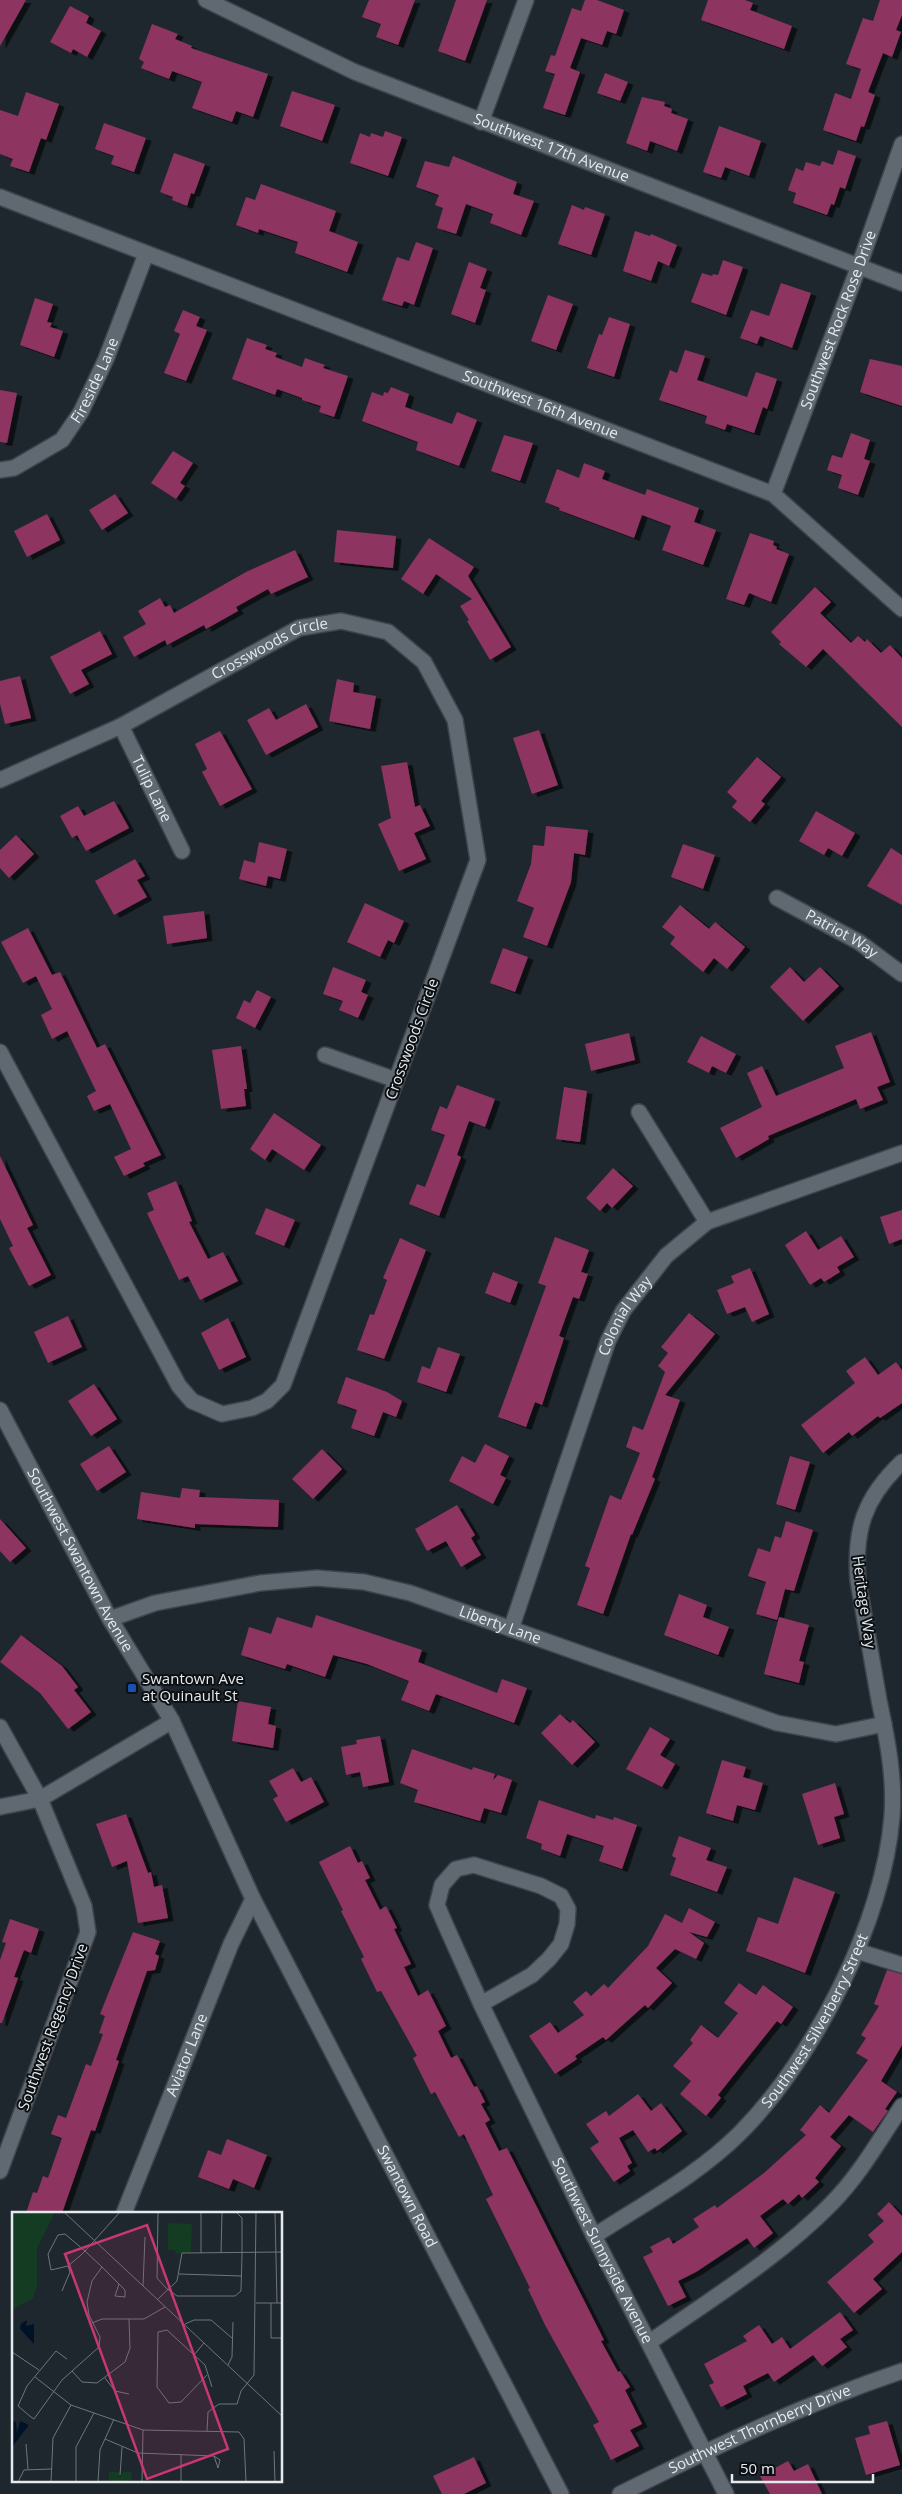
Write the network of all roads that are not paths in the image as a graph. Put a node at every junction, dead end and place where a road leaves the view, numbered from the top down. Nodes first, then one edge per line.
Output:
1 (206, 0) edge
2 (526, 0) edge
3 (481, 122) junction
4 (902, 144) edge
5 (0, 197) edge
6 (146, 254) junction
7 (859, 266) junction
8 (902, 283) edge
9 (0, 470) edge
10 (773, 494) junction
11 (902, 609) edge
12 (121, 726) junction
13 (0, 780) edge
14 (182, 852) dead end
15 (777, 898) dead end
16 (902, 974) edge
17 (0, 1052) edge
18 (326, 1055) dead end
19 (396, 1080) junction
20 (639, 1112) dead end
21 (902, 1153) edge
22 (708, 1222) junction
23 (0, 1410) edge
24 (902, 1462) edge
25 (110, 1619) junction
26 (511, 1629) junction
27 (172, 1721) junction
28 (884, 1724) junction
29 (0, 1727) edge
30 (40, 1799) junction
31 (0, 1807) edge
32 (253, 1899) junction
33 (857, 1951) junction
34 (902, 1965) edge
35 (481, 2004) junction
36 (902, 2106) edge
37 (0, 2171) edge
38 (124, 2212) edge
39 (594, 2236) junction
40 (650, 2342) junction
41 (902, 2371) edge
42 (704, 2452) junction
43 (561, 2494) edge
44 (620, 2494) edge
45 (726, 2494) edge

1 - 3 street, Southwest 17th Avenue
2 - 3 street
3 - 7 street, Southwest 17th Avenue
4 - 7 street, Southwest Rock Rose Drive
5 - 6 street, Southwest 16th Avenue
6 - 9 street, Fireside Lane
6 - 10 street, Southwest 16th Avenue
7 - 8 street, Southwest 17th Avenue
7 - 10 street, Southwest Rock Rose Drive
10 - 11 street, Southwest 16th Avenue
12 - 13 street, Crosswoods Circle
12 - 14 street, Tulip Lane
12 - 19 street, Crosswoods Circle
15 - 16 street, Patriot Way
17 - 19 street, Crosswoods Circle
18 - 19 street
20 - 22 street
21 - 22 street, Colonial Way
22 - 26 street, Colonial Way
23 - 25 street, Southwest Swantown Avenue
24 - 28 street, Heritage Way
25 - 26 street, Liberty Lane
25 - 27 street, Southwest Swantown Avenue
26 - 28 street, Liberty Lane
27 - 30 street
27 - 32 street, Southwest Swantown Avenue
28 - 33 street, Southwest Silverberry Street
29 - 30 street, Southwest Regency Drive
30 - 31 street
30 - 37 street, Southwest Regency Drive
32 - 38 street, Aviator Lane
32 - 43 street, Swantown Road
33 - 34 street
33 - 39 street, Southwest Silverberry Street
35 - 35 street, Southwest Sunnyside Avenue
35 - 39 street, Southwest Sunnyside Avenue
36 - 40 street
39 - 40 street, Southwest Sunnyside Avenue
40 - 42 street, Southwest Sunnyside Avenue
41 - 42 street, Southwest Thornberry Drive
42 - 44 street, Southwest Thornberry Drive
42 - 45 street, Southwest Sunnyside Avenue

